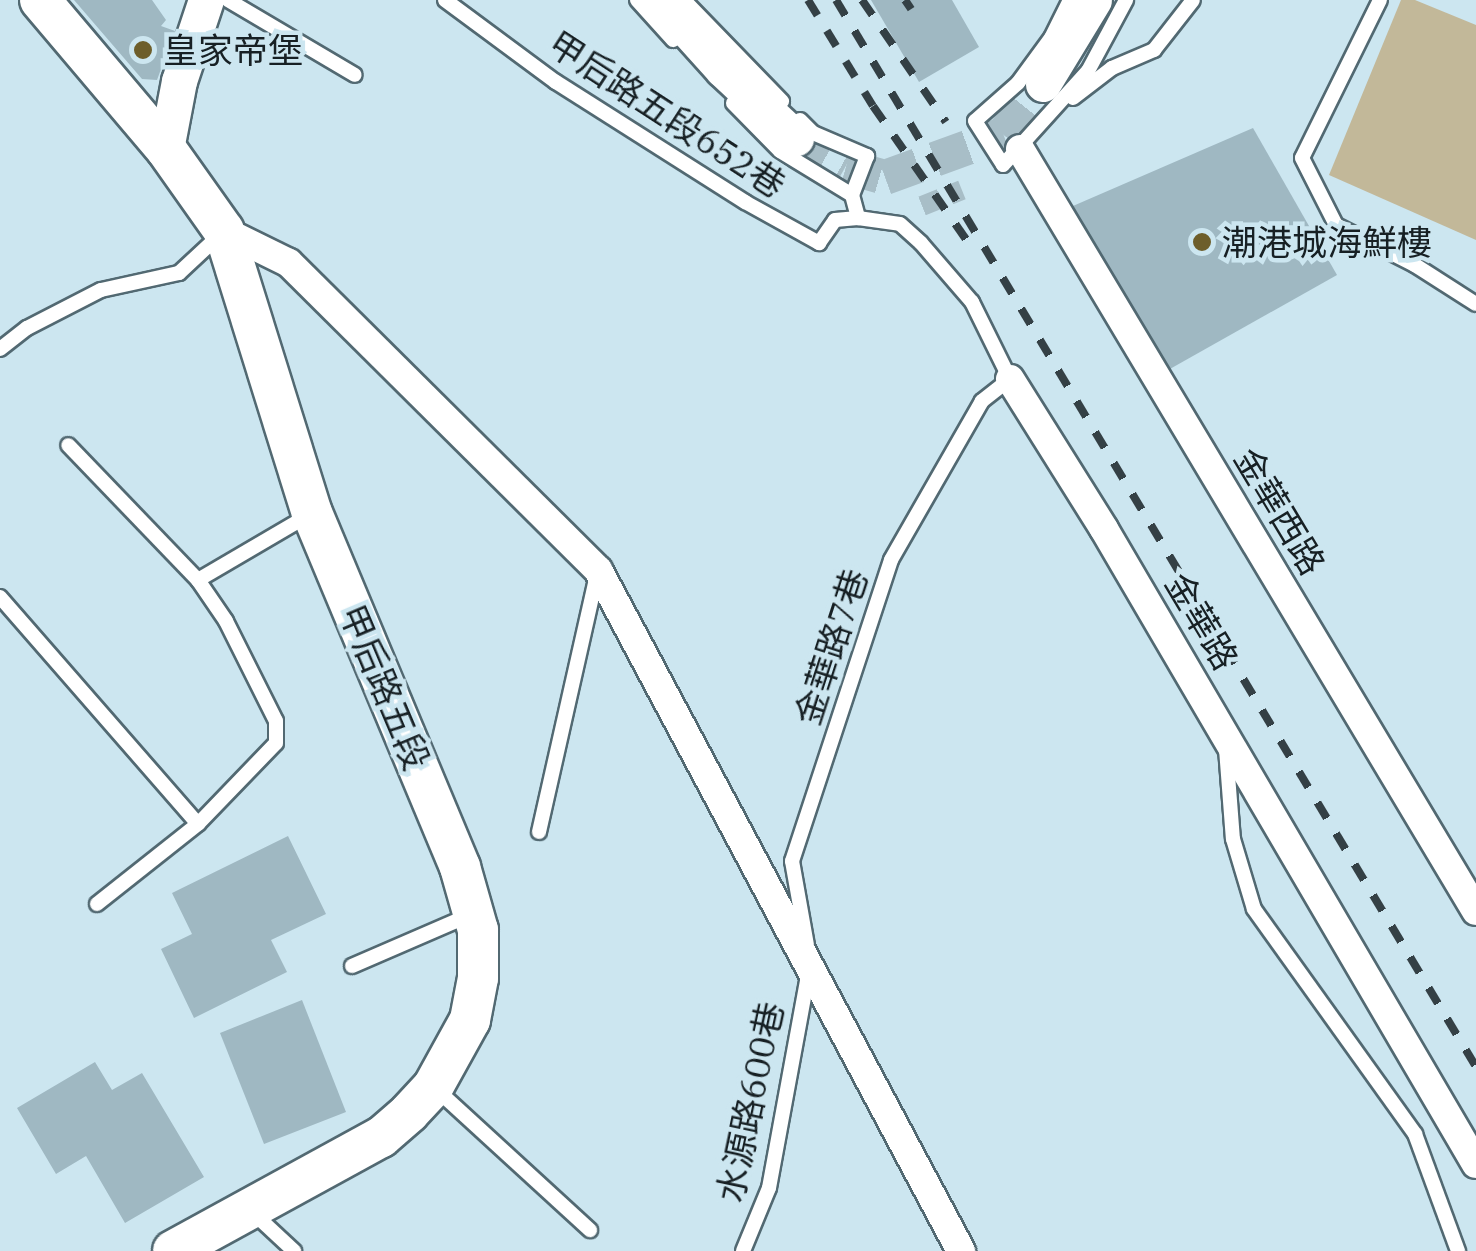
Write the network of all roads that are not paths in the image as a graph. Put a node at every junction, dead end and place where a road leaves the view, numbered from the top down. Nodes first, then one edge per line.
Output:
1 (40, 0) edge
2 (206, 0) edge
3 (228, 0) edge
4 (445, 0) edge
5 (637, 0) edge
6 (660, 0) edge
7 (684, 0) edge
8 (1070, 0) edge
9 (1094, 0) edge
10 (1126, 0) edge
11 (1193, 0) edge
12 (1380, 0) edge
13 (355, 75) dead end
14 (1047, 100) junction
15 (796, 138) tunnel mouth
16 (166, 149) junction
17 (1020, 150) junction
18 (852, 195) junction
19 (858, 218) junction
20 (224, 231) junction
21 (1476, 304) edge
22 (0, 349) edge
23 (1010, 379) junction
24 (68, 446) dead end
25 (312, 513) junction
26 (598, 570) junction
27 (198, 580) junction
28 (0, 597) edge
29 (1225, 733) junction
30 (198, 824) junction
31 (540, 832) dead end
32 (97, 904) dead end
33 (1476, 911) edge
34 (473, 914) junction
35 (810, 964) junction
36 (352, 966) dead end
37 (434, 1087) junction
38 (1476, 1164) edge
39 (249, 1209) junction
40 (590, 1230) dead end
41 (173, 1251) edge
42 (294, 1251) edge
43 (743, 1251) edge
44 (961, 1251) edge
45 (1458, 1251) edge

1 - 16 main road, 甲后路五段
2 - 16 street
3 - 13 lane
4 - 19 lane, 甲后路五段652巷
5 - 18 lane
6 - 15 street
7 - 18 lane
8 - 17 lane
9 - 14 street
10 - 14 lane
11 - 14 lane
12 - 21 lane
14 - 17 lane
16 - 20 main road, 甲后路五段
17 - 33 street, 金華西路
18 - 19 lane
19 - 23 lane, 金華路
20 - 22 lane
20 - 25 main road, 甲后路五段
20 - 26 street
23 - 29 street, 金華路
23 - 35 lane, 金華路7巷
24 - 27 lane
25 - 27 lane
25 - 34 main road, 甲后路五段
26 - 31 lane
26 - 35 street
27 - 30 lane
28 - 30 lane
29 - 38 street, 金華路
29 - 45 lane
30 - 32 lane
34 - 36 lane
34 - 37 main road, 甲后路五段
35 - 43 lane, 水源路600巷
35 - 44 street
37 - 39 main road, 甲后路五段
37 - 40 lane
39 - 41 main road, 甲后路五段
39 - 42 lane

